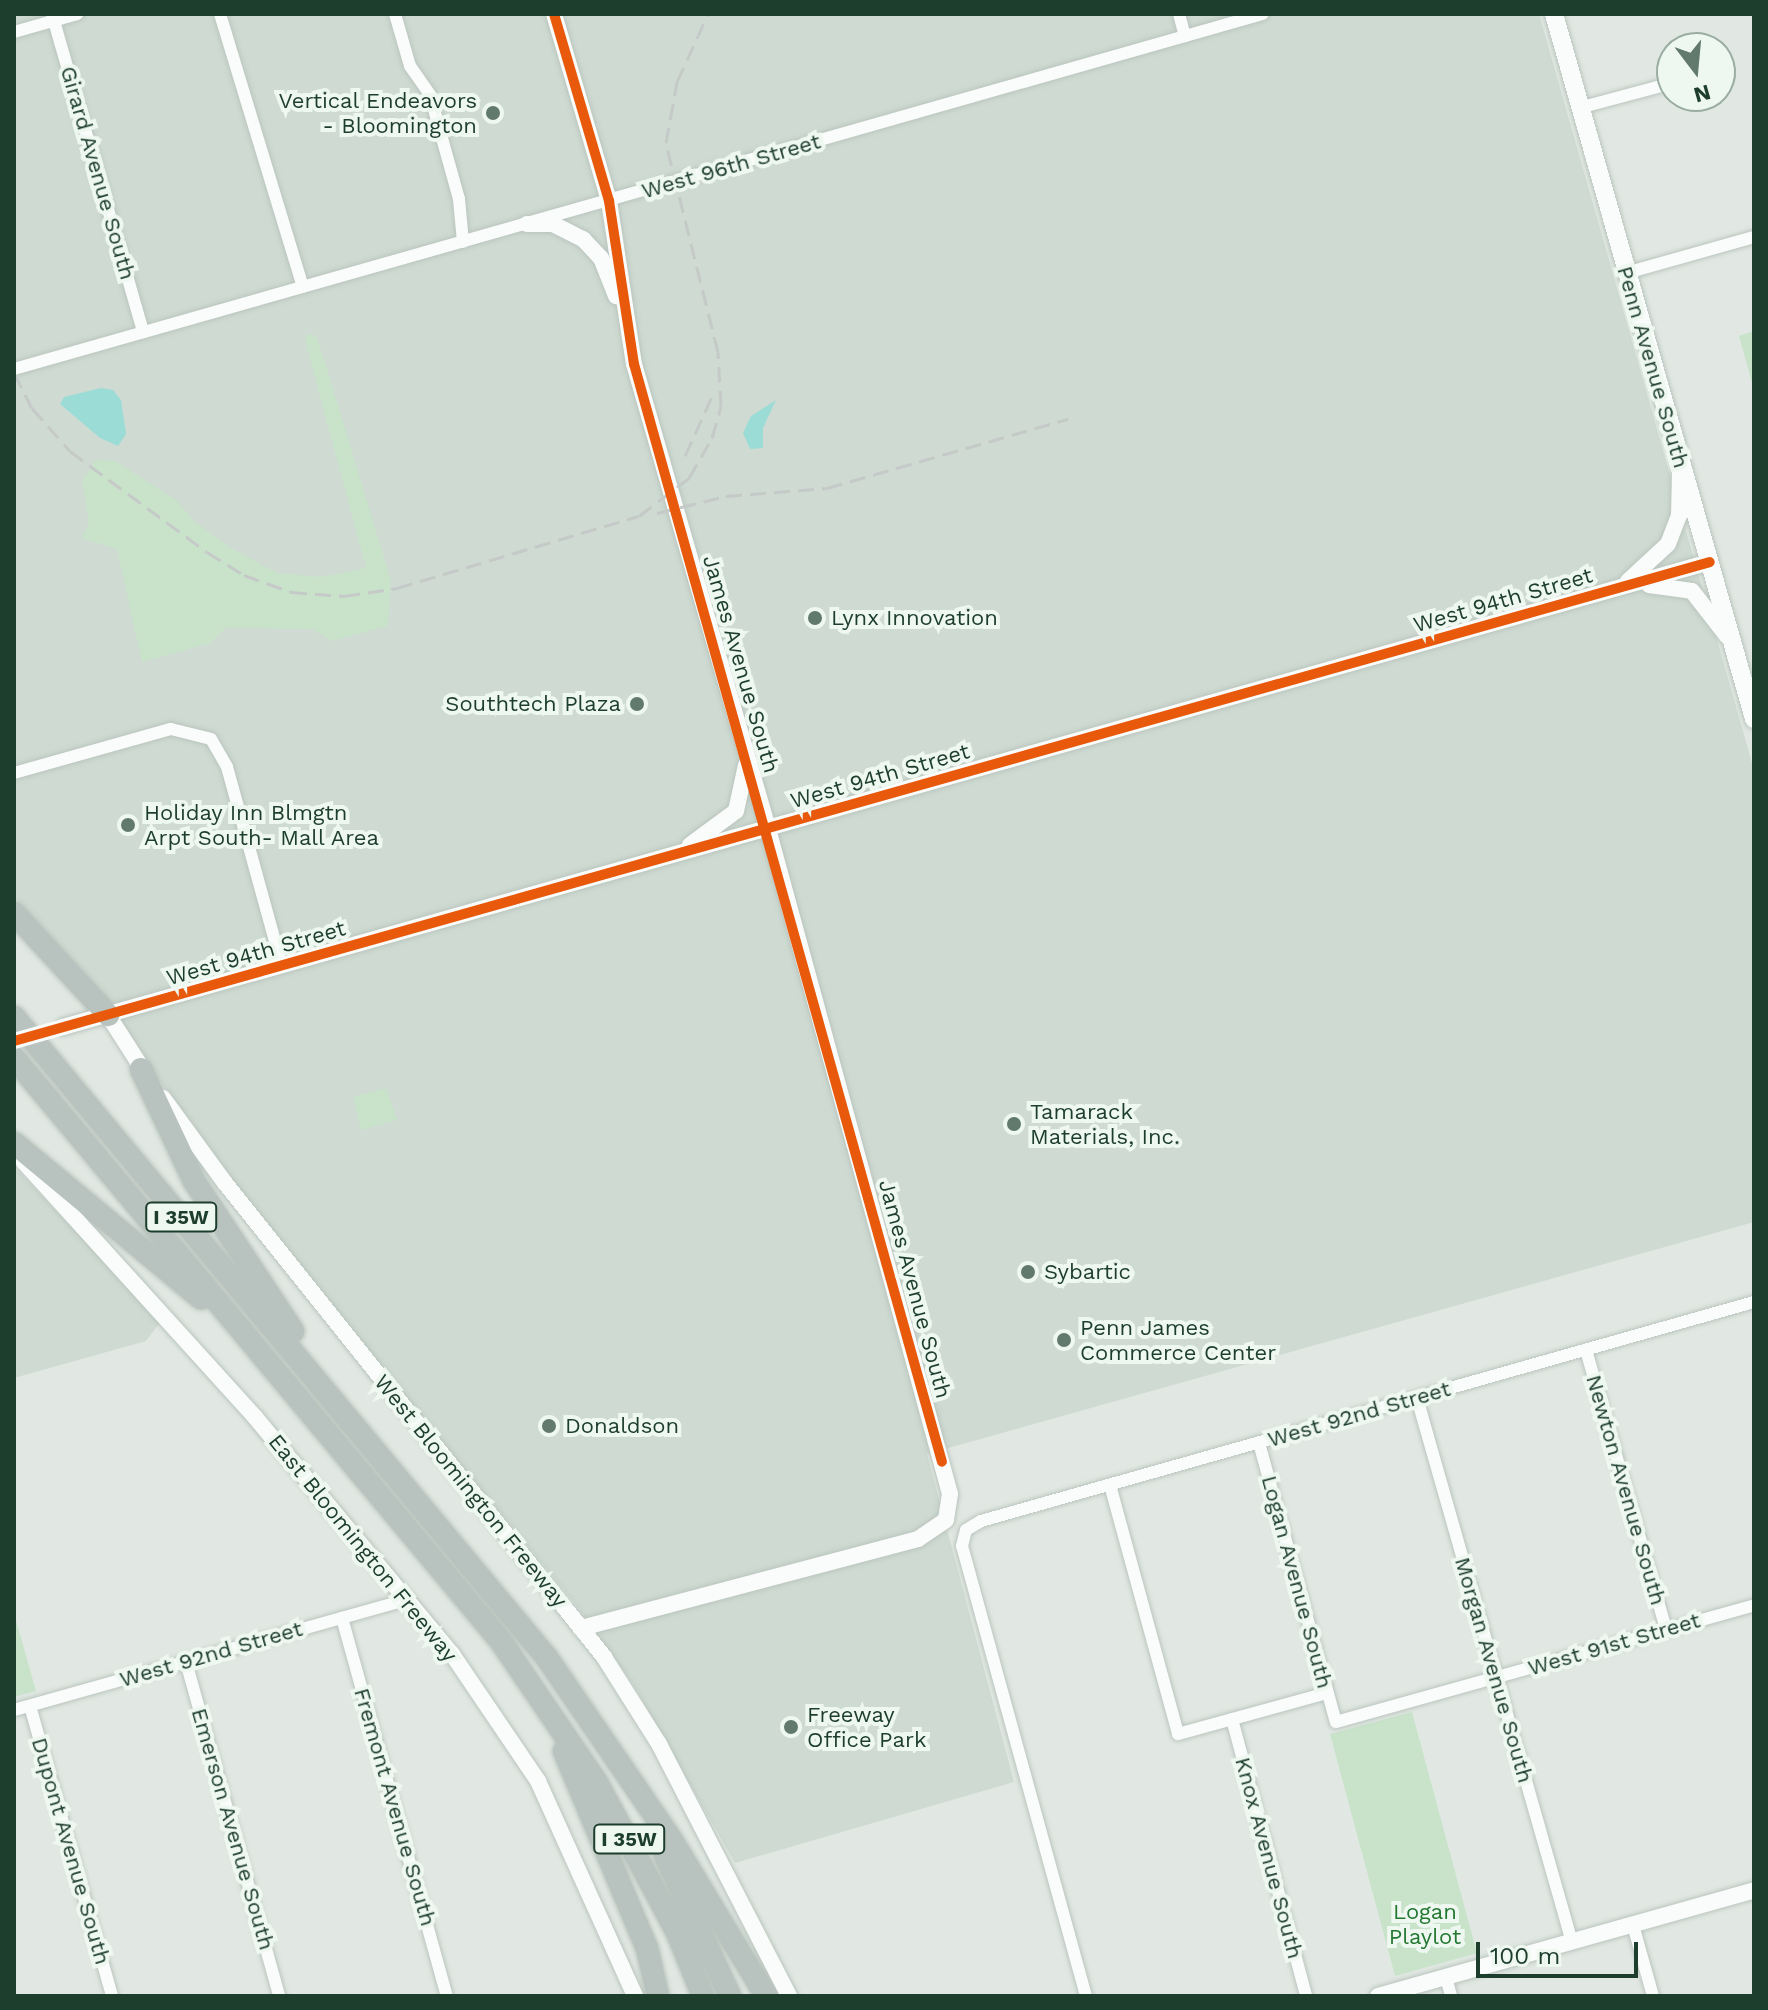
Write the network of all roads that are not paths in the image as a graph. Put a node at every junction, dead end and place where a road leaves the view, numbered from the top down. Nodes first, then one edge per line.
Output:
1 (77, 14) edge
2 (220, 14) edge
3 (395, 14) edge
4 (554, 14) edge
5 (1179, 14) edge
6 (1263, 14) edge
7 (1554, 14) edge
8 (53, 17) edge
9 (14, 32) edge
10 (1185, 36) junction
11 (1656, 87) edge
12 (1579, 108) junction
13 (609, 201) junction
14 (527, 224) junction
15 (1754, 237) edge
16 (463, 242) junction
17 (1626, 273) junction
18 (303, 287) junction
19 (624, 313) junction
20 (143, 332) junction
21 (14, 369) edge
22 (1680, 462) junction
23 (1710, 562) junction
24 (1620, 588) junction
25 (1732, 644) junction
26 (1754, 719) edge
27 (747, 755) junction
28 (14, 773) edge
29 (768, 829) junction
30 (676, 854) junction
31 (14, 913) edge
32 (282, 966) junction
33 (108, 1015) junction
34 (14, 1017) edge
35 (14, 1041) edge
36 (14, 1058) edge
37 (141, 1069) junction
38 (14, 1143) edge
39 (14, 1151) edge
40 (1754, 1302) edge
41 (250, 1340) junction
42 (1586, 1350) junction
43 (1417, 1398) junction
44 (348, 1416) junction
45 (1259, 1443) junction
46 (1110, 1485) junction
47 (408, 1599) junction
48 (1754, 1605) edge
49 (342, 1618) junction
50 (581, 1628) junction
51 (1666, 1629) junction
52 (186, 1662) junction
53 (1496, 1677) junction
54 (537, 1691) junction
55 (1327, 1693) junction
56 (30, 1706) junction
57 (14, 1710) edge
58 (1232, 1719) junction
59 (1336, 1722) joint
60 (607, 1746) junction
61 (1754, 1890) edge
62 (1633, 1925) junction
63 (1572, 1942) junction
64 (1446, 1977) junction
65 (112, 1996) edge
66 (279, 1996) edge
67 (447, 1996) edge
68 (635, 1996) edge
69 (658, 1996) edge
70 (703, 1996) edge
71 (730, 1996) edge
72 (766, 1996) edge
73 (789, 1996) edge
74 (1086, 1996) edge
75 (1306, 1996) edge
76 (1378, 1996) edge
77 (1451, 1996) edge
78 (1653, 1996) edge

1 - 8 street
2 - 18 street
3 - 16 street
4 - 13 street, James Avenue South
5 - 10 street
6 - 10 street, West 96th Street
7 - 12 main road, Penn Avenue South
8 - 9 street
8 - 20 street, Girard Avenue South
10 - 13 street, West 96th Street
11 - 12 street
12 - 17 main road, Penn Avenue South
13 - 14 street, West 96th Street
13 - 19 street, James Avenue South
14 - 16 street, West 96th Street
14 - 19 street
15 - 17 street
16 - 18 street, West 96th Street
17 - 22 main road, Penn Avenue South
18 - 20 street, West 96th Street
19 - 27 street, James Avenue South
20 - 21 street, West 96th Street
22 - 23 main road, Penn Avenue South
22 - 24 street
23 - 24 street, West 94th Street
23 - 25 main road, Penn Avenue South
24 - 25 street
24 - 29 street, West 94th Street
25 - 26 main road, Penn Avenue South
27 - 29 street, James Avenue South
27 - 30 street
28 - 32 street
29 - 30 street, West 94th Street
29 - 50 street, James Avenue South
30 - 32 street, West 94th Street
31 - 33 highway
32 - 33 street, West 94th Street
33 - 35 street, West 94th Street, bridge
33 - 37 street, West Bloomington Freeway
34 - 44 highway, I 35W
36 - 41 highway, I 35W
37 - 44 highway
37 - 50 street, West Bloomington Freeway
38 - 41 highway
39 - 47 street, East Bloomington Freeway
40 - 42 street, West 92nd Street
41 - 54 highway, I 35W
42 - 43 street, West 92nd Street
42 - 51 street, Newton Avenue South
43 - 45 street, West 92nd Street
43 - 53 street, Morgan Avenue South
44 - 60 highway, I 35W
45 - 46 street, West 92nd Street
45 - 55 street, Logan Avenue South
46 - 58 street
46 - 74 street, West 92nd Street
47 - 49 street, West 92nd Street
47 - 68 street, East Bloomington Freeway
48 - 51 street, West 91st Street
49 - 52 street, West 92nd Street
49 - 67 street, Fremont Avenue South
50 - 73 street, West Bloomington Freeway
51 - 53 street, West 91st Street
52 - 56 street, West 92nd Street
52 - 66 street, Emerson Avenue South
53 - 59 street, West 91st Street
53 - 63 street, Morgan Avenue South
54 - 69 highway
54 - 70 highway, I 35W
55 - 58 street
55 - 59 street, Logan Avenue South
56 - 57 street, West 92nd Street
56 - 65 street, Dupont Avenue South
58 - 75 street, Knox Avenue South
60 - 71 highway, I 35W
60 - 72 highway
61 - 62 street
62 - 63 street
62 - 78 street
63 - 64 street
64 - 76 street
64 - 77 street

